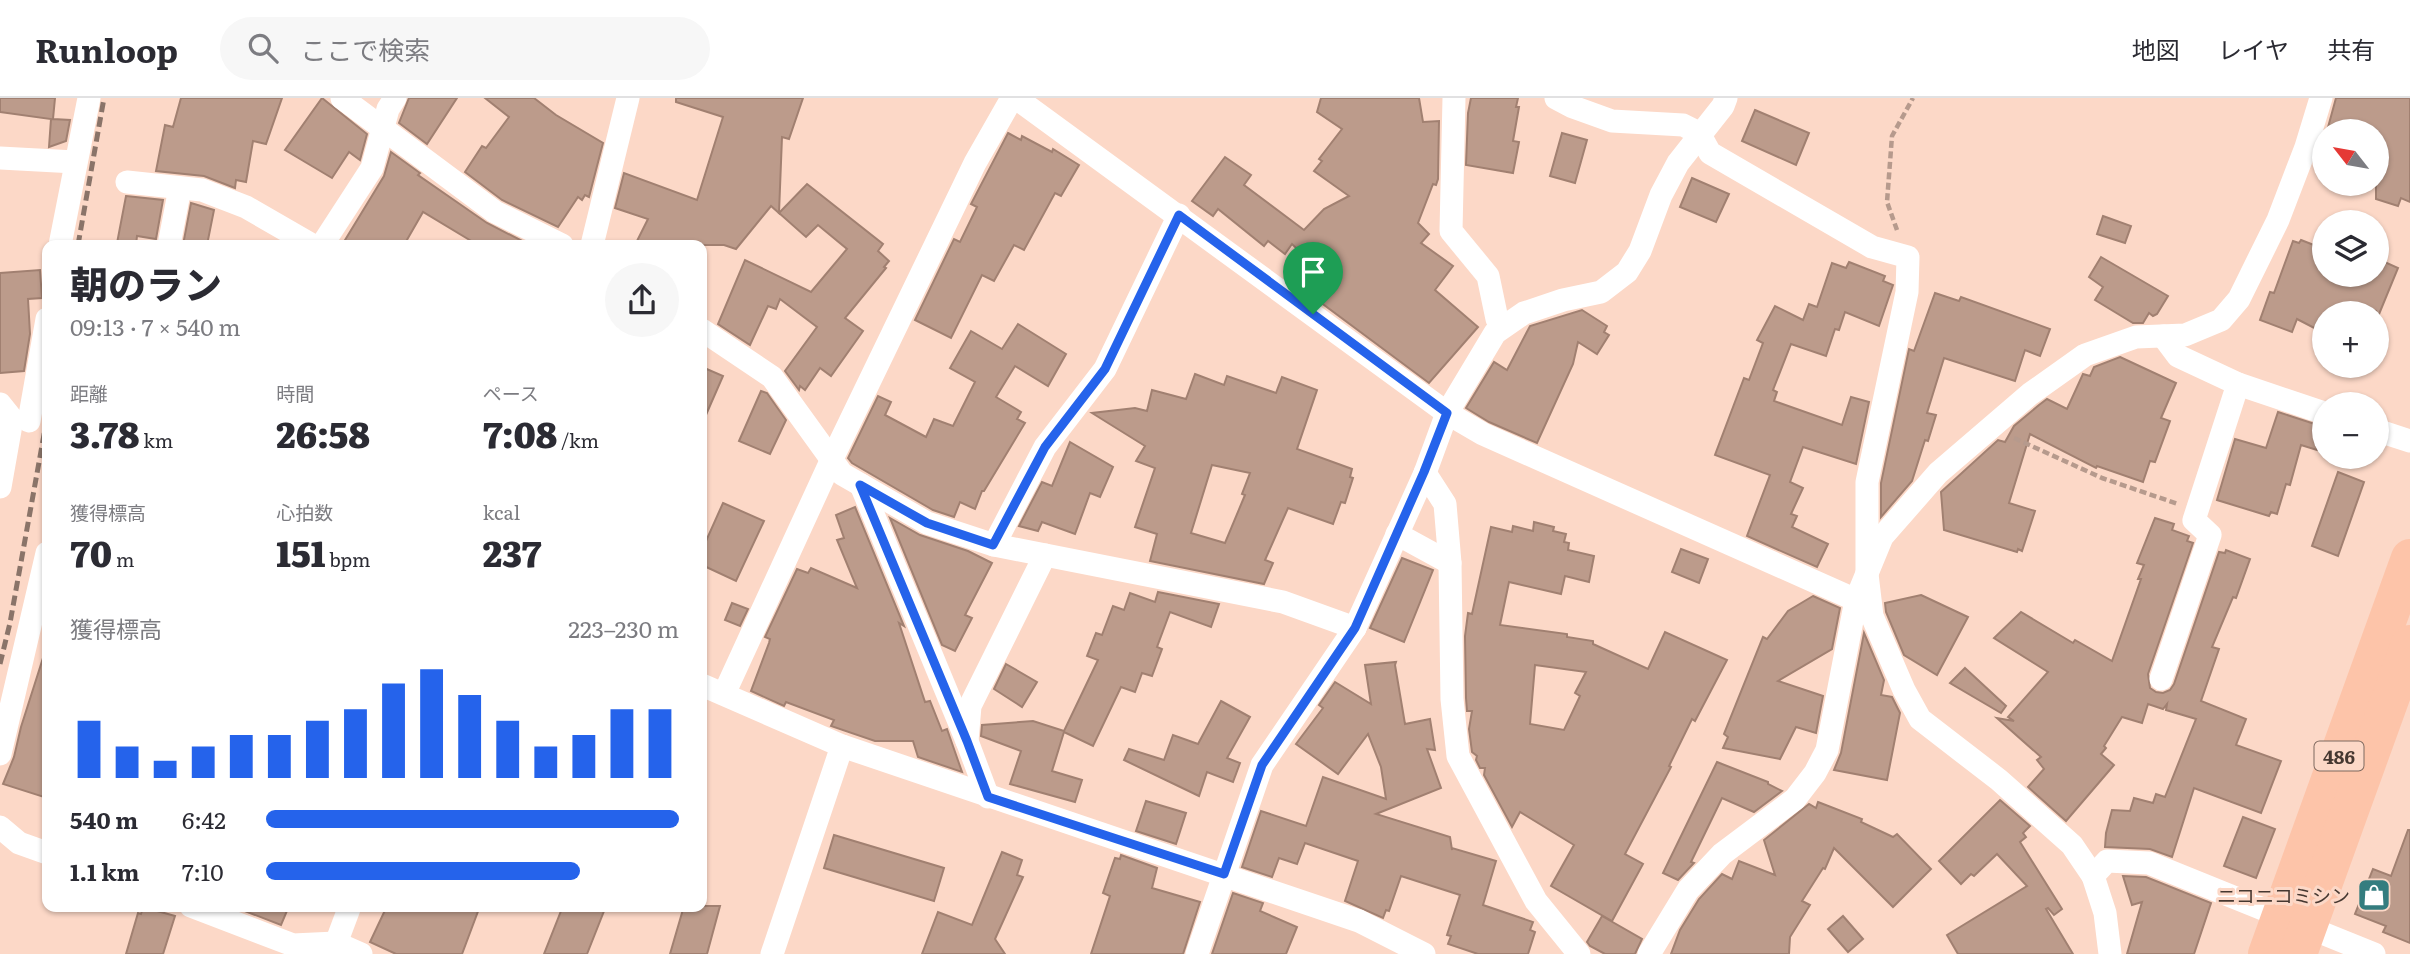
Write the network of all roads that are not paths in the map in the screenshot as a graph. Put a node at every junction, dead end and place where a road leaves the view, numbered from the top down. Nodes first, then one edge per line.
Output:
1 (89, 98) edge
2 (342, 98) edge
3 (395, 98) edge
4 (628, 98) edge
5 (1014, 98) edge
6 (1454, 98) edge
7 (1556, 98) edge
8 (1726, 98) edge
9 (2321, 98) edge
10 (382, 128) junction
11 (1699, 133) junction
12 (0, 158) edge
13 (75, 162) junction
14 (127, 182) dead end
15 (180, 188) junction
16 (1179, 215) junction
17 (61, 240) edge
18 (170, 240) edge
19 (303, 240) edge
20 (325, 240) edge
21 (552, 240) edge
22 (593, 240) edge
23 (1502, 327) junction
24 (707, 333) edge
25 (2163, 337) junction
26 (42, 339) edge
27 (2238, 384) junction
28 (2312, 409) edge
29 (1447, 413) junction
30 (22, 417) edge
31 (2389, 434) edge
32 (2410, 441) edge
33 (831, 461) junction
34 (1424, 472) junction
35 (860, 485) junction
36 (0, 487) edge
37 (1397, 534) junction
38 (1874, 538) junction
39 (993, 545) junction
40 (1045, 555) junction
41 (2410, 558) edge
42 (1450, 563) junction
43 (42, 574) edge
44 (1863, 602) junction
45 (1355, 628) junction
46 (2410, 645) edge
47 (2161, 679) dead end
48 (707, 687) edge
49 (724, 694) junction
50 (967, 741) junction
51 (842, 746) junction
52 (0, 754) edge
53 (988, 797) junction
54 (0, 827) edge
55 (42, 851) edge
56 (1224, 874) junction
57 (2092, 876) junction
58 (207, 912) edge
59 (347, 912) edge
60 (2295, 933) edge
61 (334, 948) edge
62 (360, 954) edge
63 (772, 954) edge
64 (1197, 954) edge
65 (1424, 954) edge
66 (1579, 954) edge
67 (1649, 954) edge
68 (2110, 954) edge
69 (2267, 954) edge
70 (2374, 954) edge

1 - 13 street
2 - 10 street
3 - 10 street
4 - 22 street
5 - 16 street
5 - 33 street
6 - 23 street
7 - 11 street
8 - 11 street
9 - 25 street
10 - 20 street
10 - 21 street
11 - 23 street
11 - 38 street
12 - 13 street
13 - 17 street
14 - 15 street
15 - 18 street
15 - 19 street
16 - 29 street
16 - 39 street
23 - 29 street
24 - 33 street
25 - 27 street
25 - 38 street
26 - 30 street
27 - 28 street
27 - 47 street
29 - 34 street
29 - 44 street
30 - 36 street
31 - 32 street
33 - 35 street
33 - 49 street
34 - 37 street
34 - 42 street
35 - 39 street
35 - 50 street
37 - 42 street
37 - 45 street
38 - 44 street
39 - 40 street
40 - 45 street
40 - 50 street
41 - 60 highway, 486
42 - 66 street
43 - 52 street
44 - 57 street
44 - 67 street
45 - 56 street
46 - 60 highway, 486
48 - 49 street
49 - 51 street
50 - 53 street
51 - 53 street
51 - 63 street
53 - 56 street
54 - 55 street
56 - 64 street
56 - 65 street
57 - 60 street
57 - 68 street
58 - 61 street
59 - 61 street
60 - 69 highway, 486
60 - 70 street
61 - 62 street

